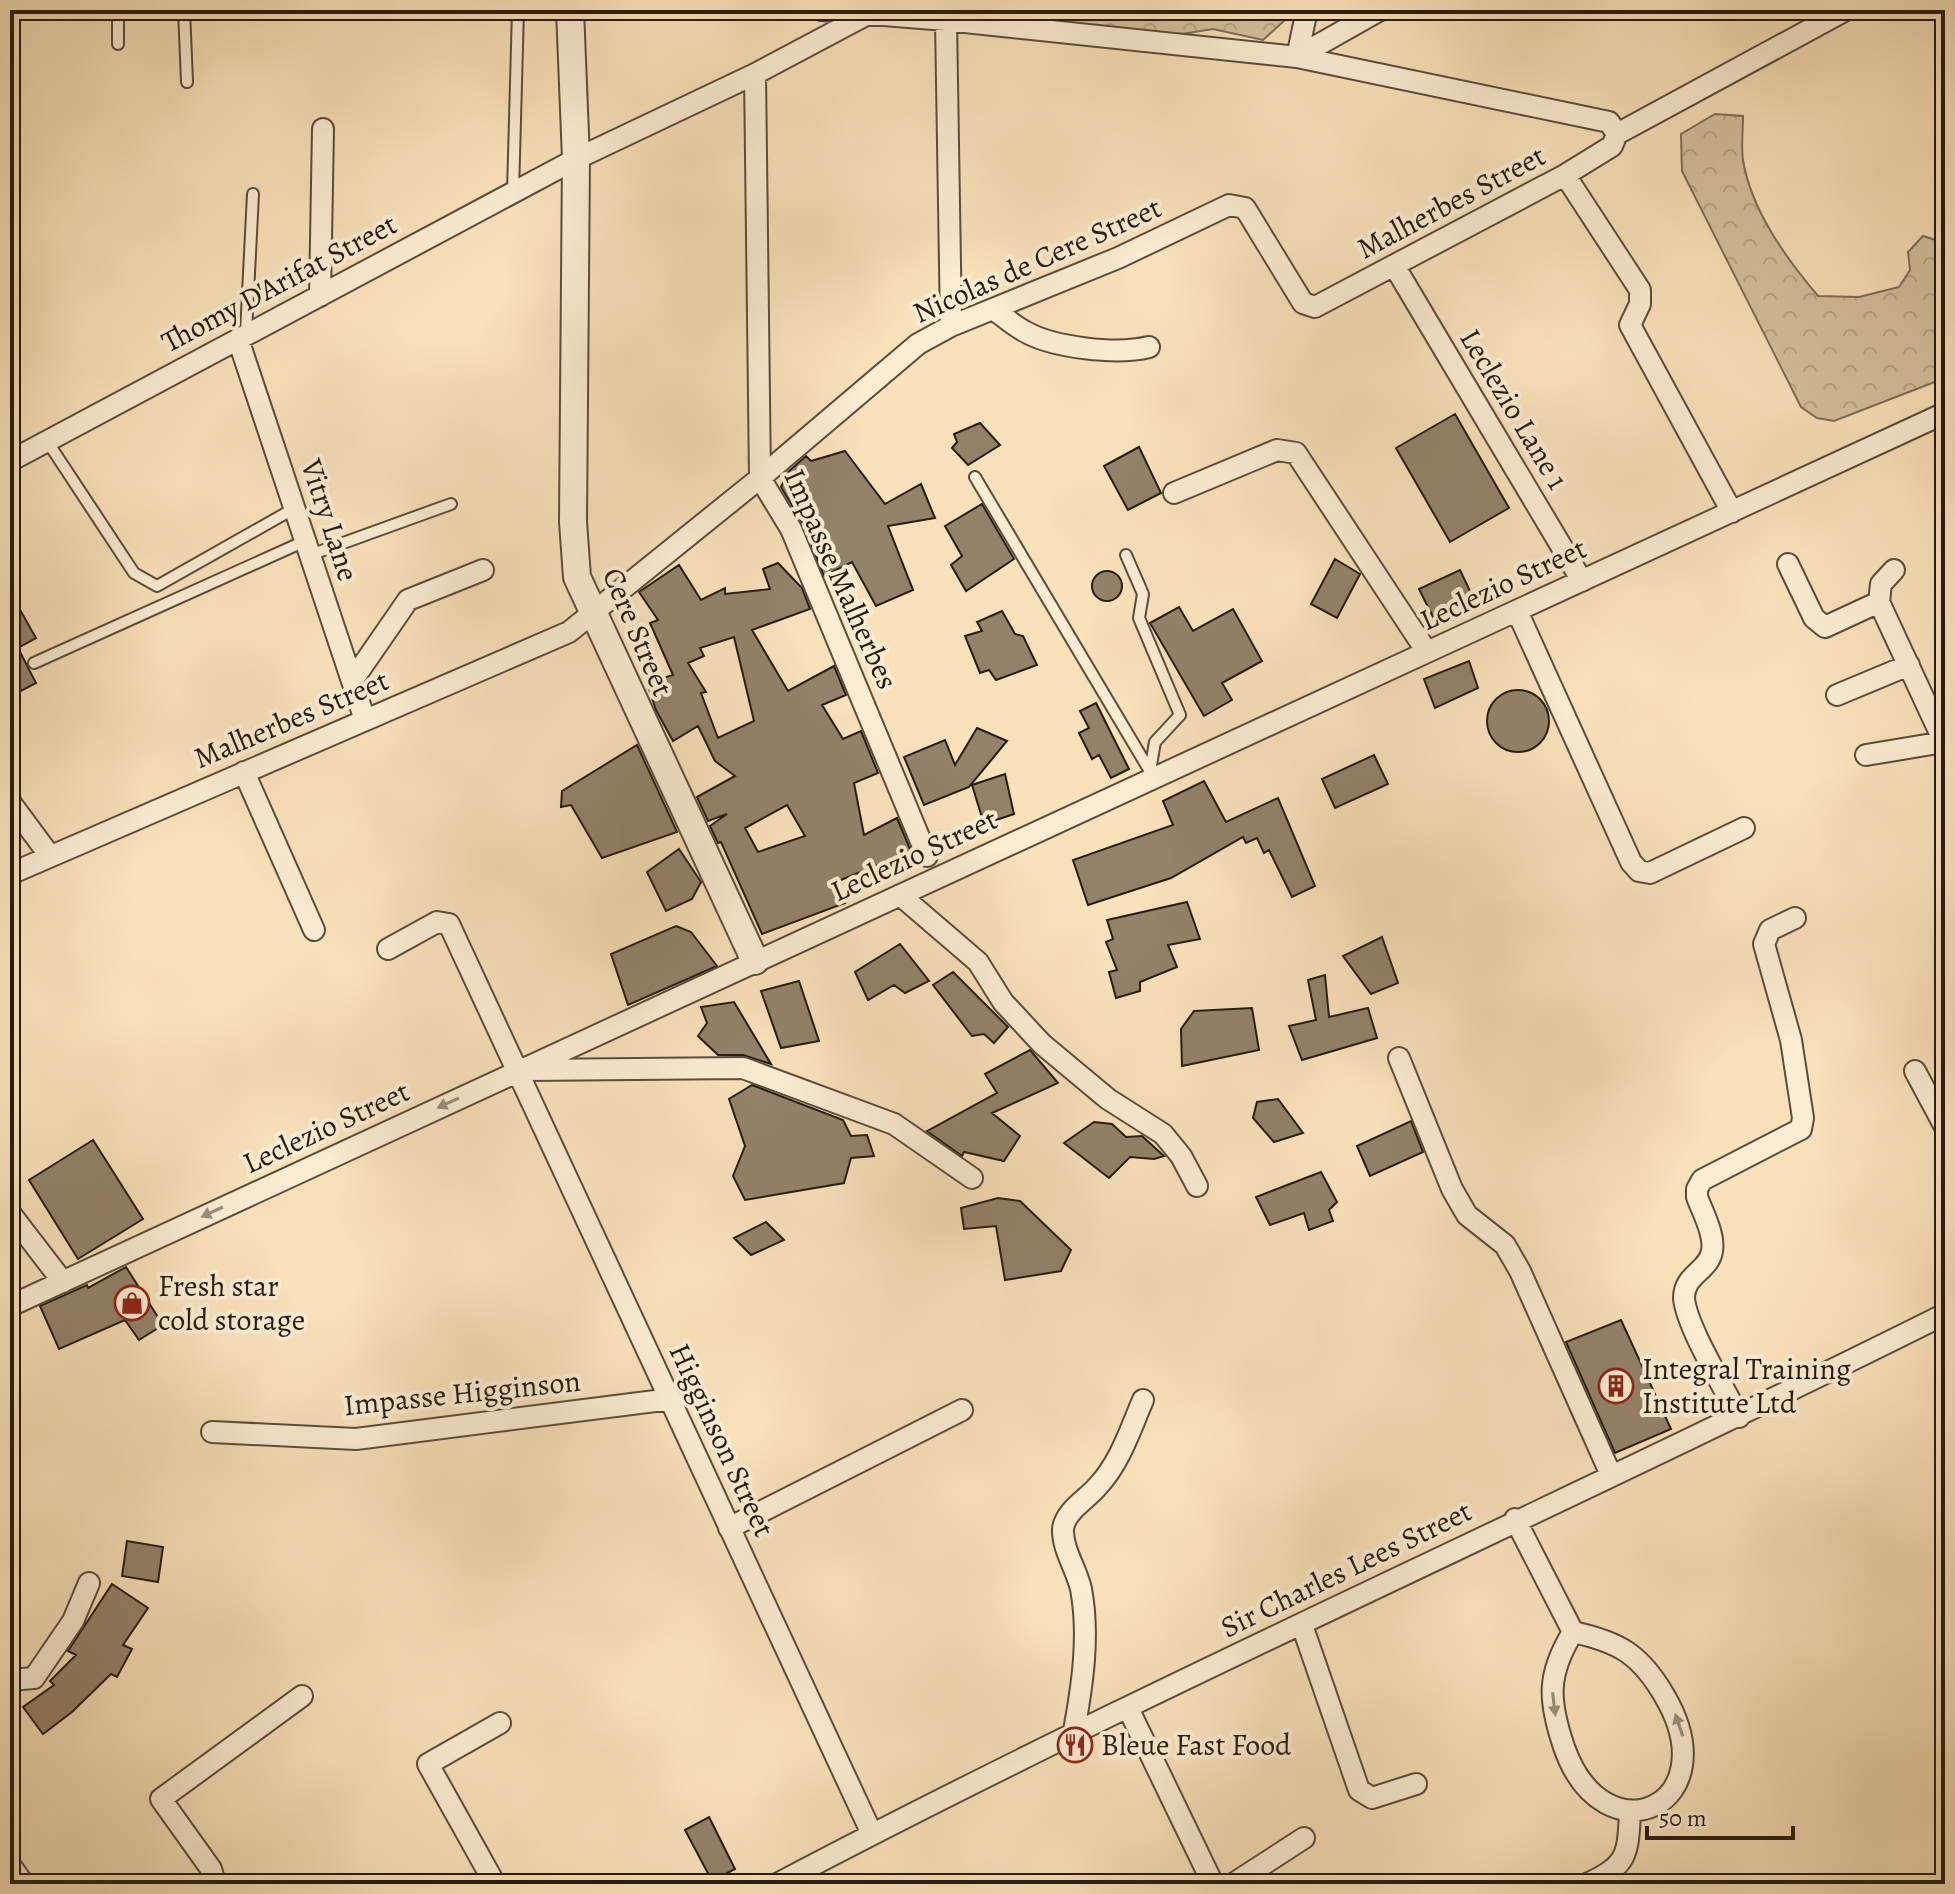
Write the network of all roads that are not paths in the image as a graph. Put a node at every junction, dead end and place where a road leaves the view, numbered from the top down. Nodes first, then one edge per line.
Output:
1 (118, 10) edge
2 (184, 10) edge
3 (518, 10) edge
4 (570, 10) edge
5 (821, 10) edge
6 (1307, 10) edge
7 (1380, 10) edge
8 (1846, 10) edge
9 (868, 12) edge
10 (946, 20) junction
11 (118, 44) dead end
12 (1297, 57) junction
13 (755, 74) junction
14 (187, 82) dead end
15 (323, 129) dead end
16 (1617, 134) junction
17 (576, 159) junction
18 (1565, 175) junction
19 (513, 193) junction
20 (253, 194) dead end
21 (1395, 267) junction
22 (320, 296) junction
23 (1303, 303) joint
24 (993, 309) junction
25 (951, 326) junction
26 (242, 337) junction
27 (1149, 347) dead end
28 (1945, 413) edge
29 (47, 441) junction
30 (10, 461) edge
31 (975, 477) dead end
32 (760, 478) junction
33 (1174, 493) dead end
34 (451, 504) dead end
35 (295, 508) junction
36 (1732, 512) junction
37 (308, 548) junction
38 (1126, 555) dead end
39 (1788, 564) dead end
40 (483, 570) dead end
41 (1894, 570) dead end
42 (1582, 581) junction
43 (1879, 602) junction
44 (1517, 611) junction
45 (590, 612) junction
46 (1427, 652) junction
47 (34, 663) dead end
48 (1909, 665) junction
49 (352, 681) junction
50 (1837, 695) dead end
51 (365, 720) junction
52 (1944, 743) edge
53 (1866, 755) dead end
54 (244, 772) junction
55 (1152, 774) junction
56 (10, 802) edge
57 (1744, 828) dead end
58 (50, 856) junction
59 (927, 856) dead end
60 (10, 874) edge
61 (900, 895) junction
62 (1795, 918) dead end
63 (314, 930) dead end
64 (388, 949) dead end
65 (755, 961) junction
66 (1399, 1058) dead end
67 (519, 1070) junction
68 (1915, 1071) dead end
69 (1945, 1127) edge
70 (972, 1178) dead end
71 (1197, 1186) dead end
72 (10, 1213) edge
73 (63, 1282) junction
74 (10, 1306) edge
75 (1945, 1314) edge
76 (671, 1399) junction
77 (1143, 1400) dead end
78 (962, 1410) dead end
79 (1739, 1417) junction
80 (212, 1432) dead end
81 (1611, 1475) junction
82 (1515, 1519) junction
83 (729, 1528) junction
84 (89, 1583) dead end
85 (1302, 1625) junction
86 (1573, 1632) junction
87 (10, 1680) edge
88 (302, 1696) dead end
89 (1128, 1708) junction
90 (500, 1723) dead end
91 (1073, 1736) junction
92 (1416, 1784) dead end
93 (1630, 1811) junction
94 (872, 1834) junction
95 (1304, 1838) dead end
96 (10, 1870) edge
97 (20, 1884) edge
98 (208, 1884) edge
99 (495, 1884) edge
100 (777, 1884) edge
101 (1213, 1884) edge
102 (1233, 1884) edge
103 (1587, 1884) edge

1 - 11 lane
2 - 14 lane
3 - 19 lane
4 - 17 street, Cere Street
5 - 9 street
6 - 12 street
7 - 12 street
8 - 16 street, Malherbes Street
9 - 10 street
9 - 13 street, Thomy D'Arifat Street
10 - 12 street
10 - 25 street
12 - 16 street
13 - 17 street, Thomy D'Arifat Street
13 - 32 street, Impasse Malherbes
15 - 22 street
16 - 18 street, Malherbes Street
17 - 19 street, Thomy D'Arifat Street
17 - 45 street, Cere Street
18 - 21 street, Malherbes Street
18 - 36 street
19 - 22 street, Thomy D'Arifat Street
20 - 26 lane
21 - 23 street, Malherbes Street
21 - 42 street, Leclezio Lane 1
22 - 26 street, Thomy D'Arifat Street
23 - 24 street, Nicolas de Cere Street
24 - 25 street, Nicolas de Cere Street
24 - 27 street
25 - 32 street, Nicolas de Cere Street
26 - 29 street, Thomy D'Arifat Street
26 - 35 street, Vitry Lane
28 - 36 street, Leclezio Street
29 - 30 street, Thomy D'Arifat Street
29 - 35 lane
31 - 55 lane
32 - 45 street, Nicolas de Cere Street
32 - 59 street, Impasse Malherbes
33 - 46 street
34 - 37 lane
35 - 37 street, Vitry Lane
36 - 42 street, Leclezio Street
37 - 47 lane
37 - 49 street, Vitry Lane
38 - 55 lane
39 - 43 street
40 - 49 street
41 - 43 street
42 - 44 street, Leclezio Street
43 - 48 street
44 - 46 street, Leclezio Street
44 - 57 street
45 - 51 street, Malherbes Street
45 - 65 street, Cere Street
46 - 55 street, Leclezio Street
48 - 50 street
48 - 52 street
49 - 51 street, Vitry Lane
51 - 54 street, Malherbes Street
52 - 53 street
54 - 58 street, Malherbes Street
54 - 63 street
55 - 61 street, Leclezio Street
56 - 58 street
58 - 60 street, Malherbes Street
61 - 65 street, Leclezio Street
61 - 71 street
62 - 79 street
64 - 67 street, Higginson Street
65 - 67 street, Leclezio Street
66 - 81 street
67 - 70 street
67 -> 73 street, Leclezio Street
67 - 76 street, Higginson Street
68 - 69 street
72 - 73 street
73 - 74 street, Leclezio Street
75 - 79 street, Sir Charles Lees Street
76 - 80 street, Impasse Higginson
76 - 83 street, Higginson Street
77 - 91 street
78 - 83 street
79 - 81 street, Sir Charles Lees Street
81 - 82 street, Sir Charles Lees Street
82 - 85 street, Sir Charles Lees Street
82 - 86 street
83 - 94 street, Higginson Street
84 - 87 street
85 - 89 street, Sir Charles Lees Street
85 - 92 street
86 -> 93 street
93 -> 86 street
88 - 98 street
89 - 91 street, Sir Charles Lees Street
89 - 101 street
90 - 99 street
91 - 94 street, Sir Charles Lees Street
93 - 103 street
94 - 100 street, Sir Charles Lees Street
95 - 102 street
96 - 97 street

